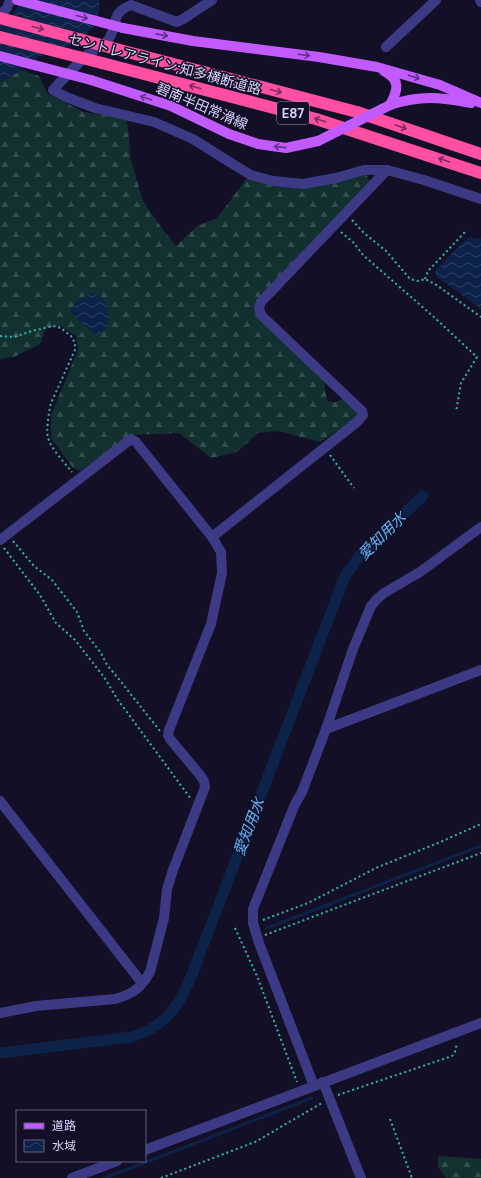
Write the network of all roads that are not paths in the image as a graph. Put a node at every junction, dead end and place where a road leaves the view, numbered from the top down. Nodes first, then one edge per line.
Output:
1 (10, 0) edge
2 (17, 0) edge
3 (212, 0) edge
4 (436, 0) edge
5 (0, 17) edge
6 (0, 37) edge
7 (386, 47) dead end
8 (0, 56) edge
9 (376, 67) junction
10 (390, 104) junction
11 (481, 104) edge
12 (481, 154) edge
13 (387, 170) junction
14 (481, 173) edge
15 (481, 199) edge
16 (481, 527) edge
17 (212, 537) junction
18 (2, 539) edge
19 (481, 670) edge
20 (326, 729) junction
21 (0, 801) edge
22 (142, 983) junction
23 (0, 1013) edge
24 (481, 1023) edge
25 (319, 1084) junction
26 (146, 1150) edge
27 (114, 1162) edge
28 (72, 1178) edge
29 (361, 1178) edge

1 - 5 street
2 -> 9 main road, 碧南半田常滑線, bridge
3 - 13 street
4 - 7 street
5 -> 12 highway, セントレアライン;知多横断道路 / E87, bridge
14 -> 6 highway, セントレアライン;知多横断道路 / E87, bridge
10 -> 8 main road, 碧南半田常滑線, bridge
9 - 10 main road, 碧南半田常滑線
9 -> 11 main road, 碧南半田常滑線
10 - 11 main road, 碧南半田常滑線
13 - 15 street
13 - 17 street
16 - 20 street
17 - 18 street
17 - 22 street
19 - 20 street
20 - 25 street
21 - 22 street
22 - 23 street
24 - 25 street
25 - 26 street
25 - 29 street
27 - 28 street

